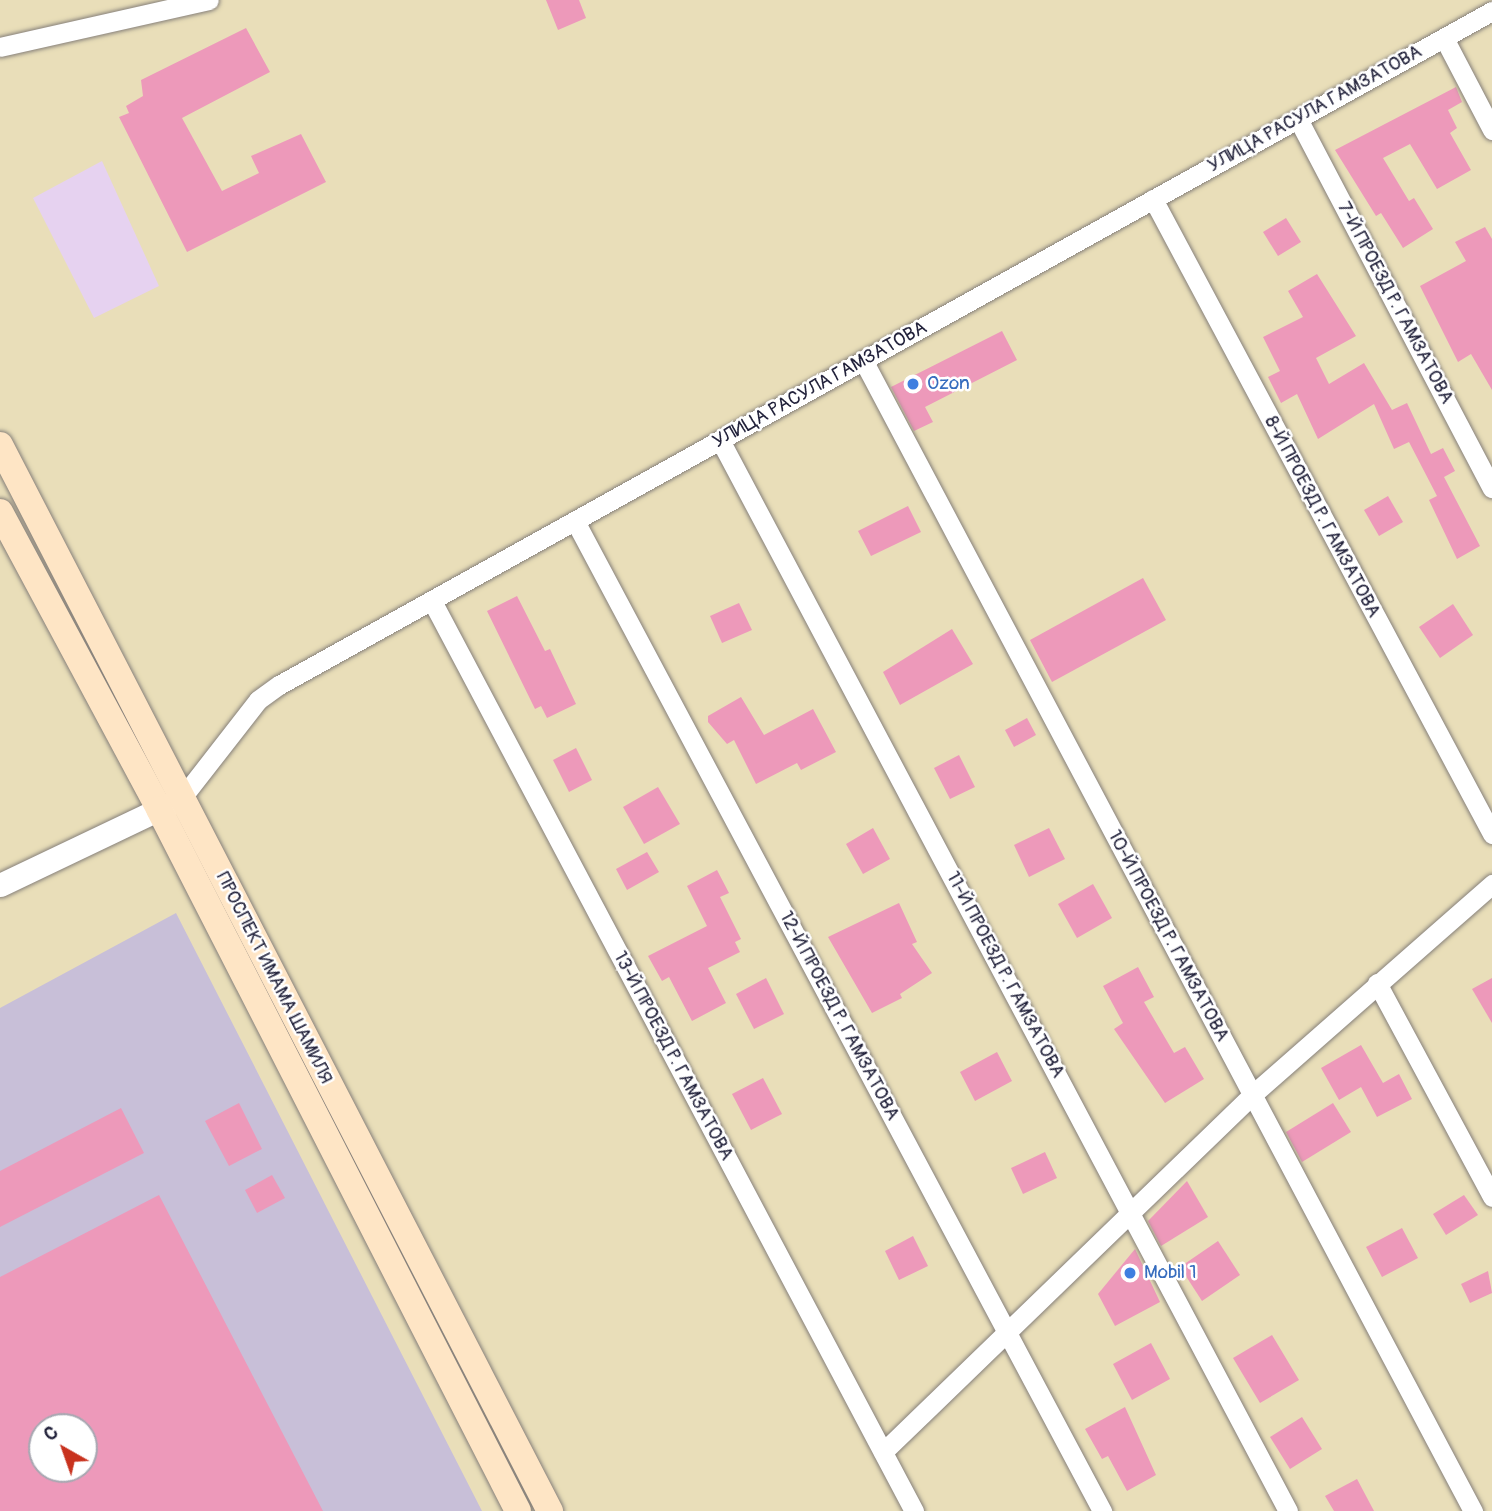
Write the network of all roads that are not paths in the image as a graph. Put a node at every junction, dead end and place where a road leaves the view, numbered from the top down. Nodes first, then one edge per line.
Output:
1 (209, 0) edge
2 (1492, 11) edge
3 (1444, 37) junction
4 (0, 47) edge
5 (1298, 119) junction
6 (1492, 130) edge
7 (1153, 199) junction
8 (863, 360) junction
9 (720, 440) junction
10 (0, 445) edge
11 (1492, 488) edge
12 (0, 512) edge
13 (575, 521) junction
14 (432, 601) junction
15 (170, 804) junction
16 (1492, 834) edge
17 (1492, 884) edge
18 (0, 885) edge
19 (1377, 983) junction
20 (1252, 1095) junction
21 (1492, 1197) edge
22 (1130, 1210) junction
23 (1009, 1334) junction
24 (883, 1452) junction
25 (519, 1511) edge
26 (550, 1511) edge
27 (914, 1511) edge
28 (1101, 1511) edge
29 (1288, 1511) edge
30 (1473, 1511) edge

1 - 4 street
2 - 3 street, УЛИЦА РАСУЛА ГАМЗАТОВА
3 - 5 street, УЛИЦА РАСУЛА ГАМЗАТОВА
3 - 6 street
5 - 7 street, УЛИЦА РАСУЛА ГАМЗАТОВА
5 - 11 street, 7-Й ПРОЕЗД Р. ГАМЗАТОВА
7 - 8 street, УЛИЦА РАСУЛА ГАМЗАТОВА
7 - 16 street, 8-Й ПРОЕЗД Р. ГАМЗАТОВА
8 - 9 street, УЛИЦА РАСУЛА ГАМЗАТОВА
8 - 20 street, 10-Й ПРОЕЗД Р. ГАМЗАТОВА
9 - 13 street, УЛИЦА РАСУЛА ГАМЗАТОВА
9 - 22 street, 11-Й ПРОЕЗД Р. ГАМЗАТОВА
10 - 15 main road, ПРОСПЕКТ ИМАМА ШАМИЛЯ
12 - 15 main road, ПРОСПЕКТ ИМАМА ШАМИЛЯ
13 - 14 street, УЛИЦА РАСУЛА ГАМЗАТОВА
13 - 23 street, 12-Й ПРОЕЗД Р. ГАМЗАТОВА
14 - 15 street, УЛИЦА РАСУЛА ГАМЗАТОВА
14 - 24 street, 13-Й ПРОЕЗД Р. ГАМЗАТОВА
15 - 18 street
15 - 25 main road, ПРОСПЕКТ ИМАМА ШАМИЛЯ
15 - 26 main road, ПРОСПЕКТ ИМАМА ШАМИЛЯ
17 - 19 street
19 - 20 street
19 - 21 street
20 - 22 street
20 - 30 street, 10-Й ПРОЕЗД Р. ГАМЗАТОВА
22 - 23 street
22 - 29 street, 11-Й ПРОЕЗД Р. ГАМЗАТОВА
23 - 24 street
23 - 28 street, 12-Й ПРОЕЗД Р. ГАМЗАТОВА
24 - 27 street, 13-Й ПРОЕЗД Р. ГАМЗАТОВА

